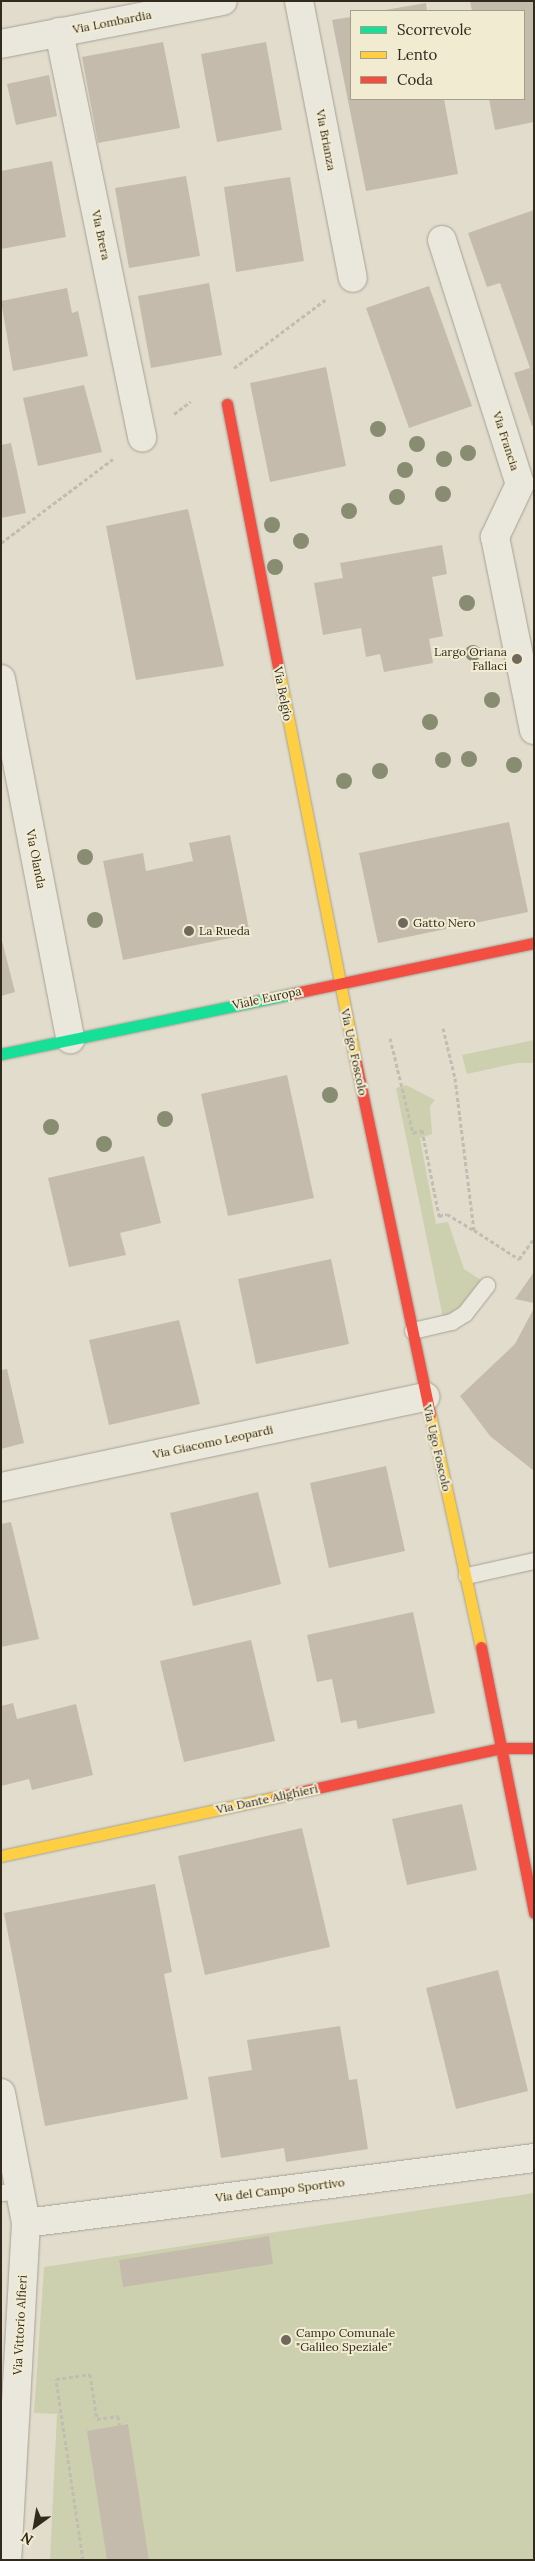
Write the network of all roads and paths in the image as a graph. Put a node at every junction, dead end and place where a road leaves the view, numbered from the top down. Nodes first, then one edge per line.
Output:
1 (223, 1) edge
2 (299, 1) edge
3 (60, 32) junction
4 (1, 44) edge
5 (442, 240) dead end
6 (353, 278) joint
7 (229, 372) dead end
8 (198, 396) dead end
9 (227, 404) dead end
10 (142, 438) junction
11 (1, 543) edge
12 (1, 679) edge
13 (534, 730) edge
14 (534, 943) edge
15 (339, 983) junction
16 (443, 1028) dead end
17 (390, 1038) dead end
18 (70, 1039) junction
19 (1, 1054) edge
20 (474, 1230) junction
21 (534, 1238) edge
22 (487, 1286) dead end
23 (413, 1331) junction
24 (426, 1397) junction
25 (1, 1487) edge
26 (534, 1561) edge
27 (467, 1576) junction
28 (501, 1748) junction
29 (534, 1748) edge
30 (1, 1856) edge
31 (534, 1913) edge
32 (1, 2093) edge
33 (534, 2158) edge
34 (11, 2193) edge
35 (26, 2223) junction
36 (120, 2426) dead end
37 (8, 2560) edge
38 (83, 2560) edge

1 - 3 street, Via Lombardia
2 - 6 street, Via Brianza
3 - 4 street, Via Lombardia
3 - 10 street, Via Brera
5 - 13 street, Via Francia
6 - 7 path
8 - 10 path
9 - 15 street, Via Belgio
10 - 11 path
12 - 18 street, Via Olanda
14 - 15 street, Viale Europa
15 - 18 street, Viale Europa
15 - 23 street, Via Ugo Foscolo
16 - 20 path
17 - 20 path
18 - 19 street, Viale Europa
20 - 21 path
22 - 23 lane
23 - 24 street, Via Ugo Foscolo
24 - 25 street, Via Giacomo Leopardi
24 - 27 street, Via Ugo Foscolo
26 - 27 lane
27 - 28 street, Via Ugo Foscolo
28 - 29 street, Via Dante Alighieri
28 - 30 street, Via Dante Alighieri
28 - 31 street, Via Ugo Foscolo
32 - 34 street, Via Vittorio Alfieri
33 - 35 street, Via del Campo Sportivo
34 - 35 street, Via Vittorio Alfieri
35 - 37 street, Via Vittorio Alfieri
36 - 38 path

